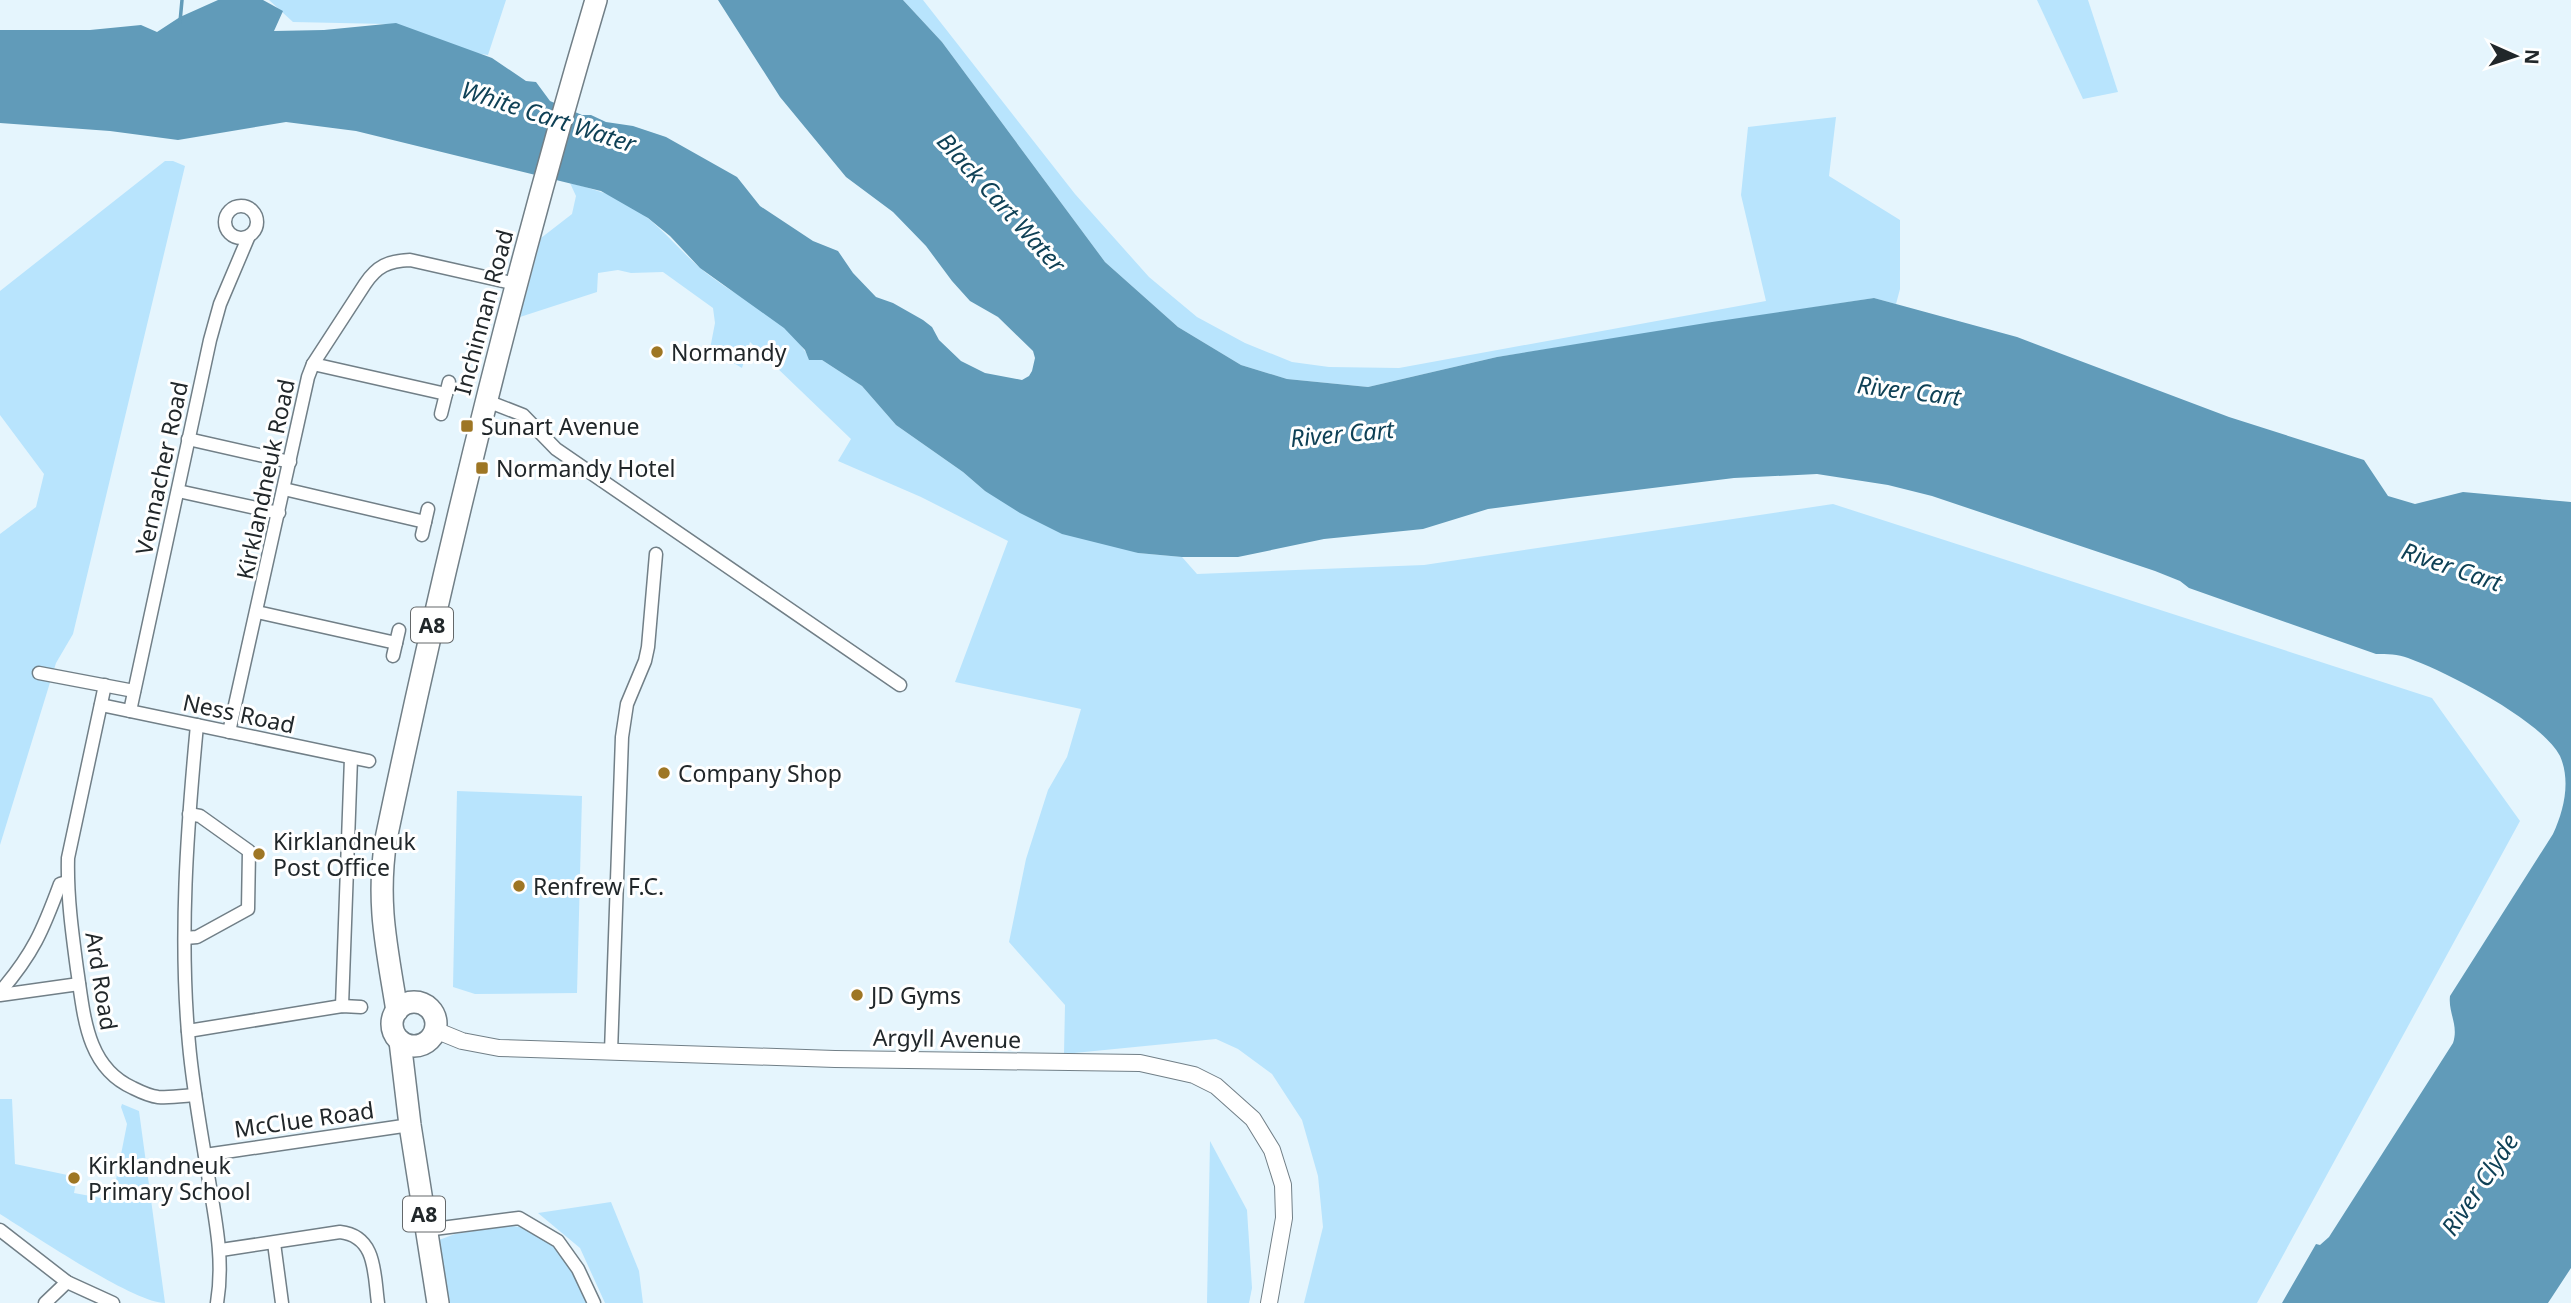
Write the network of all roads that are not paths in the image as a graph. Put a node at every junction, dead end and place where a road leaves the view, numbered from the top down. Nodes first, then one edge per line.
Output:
1 (596, 0) edge
2 (248, 238) dead end
3 (516, 284) junction
4 (313, 364) junction
5 (487, 401) junction
6 (441, 414) dead end
7 (188, 439) junction
8 (290, 462) junction
9 (284, 489) junction
10 (178, 491) junction
11 (279, 513) junction
12 (425, 522) dead end
13 (656, 554) dead end
14 (257, 612) junction
15 (399, 630) dead end
16 (39, 673) dead end
17 (105, 685) junction
18 (900, 685) dead end
19 (134, 691) junction
20 (101, 705) junction
21 (130, 710) junction
22 (197, 725) junction
23 (229, 732) junction
24 (351, 758) junction
25 (369, 761) dead end
26 (189, 814) junction
27 (67, 882) junction
28 (185, 938) junction
29 (79, 984) junction
30 (0, 993) edge
31 (342, 1006) junction
32 (361, 1007) dead end
33 (405, 1007) junction
34 (435, 1030) junction
35 (188, 1031) junction
36 (408, 1043) junction
37 (611, 1052) junction
38 (195, 1095) junction
39 (410, 1125) junction
40 (205, 1155) junction
41 (0, 1230) edge
42 (426, 1230) junction
43 (274, 1243) junction
44 (221, 1250) junction
45 (67, 1282) junction
46 (45, 1303) edge
47 (113, 1303) edge
48 (217, 1303) edge
49 (282, 1303) edge
50 (378, 1303) edge
51 (438, 1303) edge
52 (594, 1303) edge
53 (1269, 1303) edge

1 - 3 main road, Inchinnan Road / A8
2 - 7 street, Vennacher Road
3 - 4 street, Kirklandneuk Road
3 - 5 main road, Inchinnan Road / A8
4 - 6 street
4 - 8 street, Kirklandneuk Road
5 - 18 street
5 - 33 main road, Inchinnan Road / A8
7 - 8 street
7 - 10 street, Vennacher Road
8 - 9 street, Kirklandneuk Road
9 - 11 street, Kirklandneuk Road
9 - 12 street
10 - 11 street
10 - 19 street, Vennacher Road
11 - 14 street, Kirklandneuk Road
13 - 37 street
14 - 15 street
14 - 23 street, Kirklandneuk Road
16 - 17 street
17 - 19 street
17 - 20 street, Ard Road
19 - 21 street, Vennacher Road
20 - 21 street, Ness Road
20 - 27 street, Ard Road
21 - 22 street, Ness Road
22 - 23 street, Ness Road
22 - 26 street
23 - 24 street, Ness Road
24 - 25 street, Ness Road
24 - 31 street
26 - 28 street
26 - 28 street
27 - 29 street, Ard Road
27 - 30 street, Ard Road
28 - 35 street
29 - 30 street
29 - 38 street, Ard Road
31 - 32 street
31 - 35 street
33 - 34 main road
33 - 36 main road
34 - 36 main road
34 - 37 street, Argyll Avenue
35 - 38 street
36 - 39 main road, A8
37 - 53 street, Argyll Avenue
38 - 40 street
39 - 40 street, McClue Road
39 - 42 main road, A8
40 - 44 street
41 - 45 street
42 - 51 main road, A8
42 - 52 street
43 - 44 street
43 - 49 street
43 - 50 street
44 - 48 street
45 - 46 street
45 - 47 street

